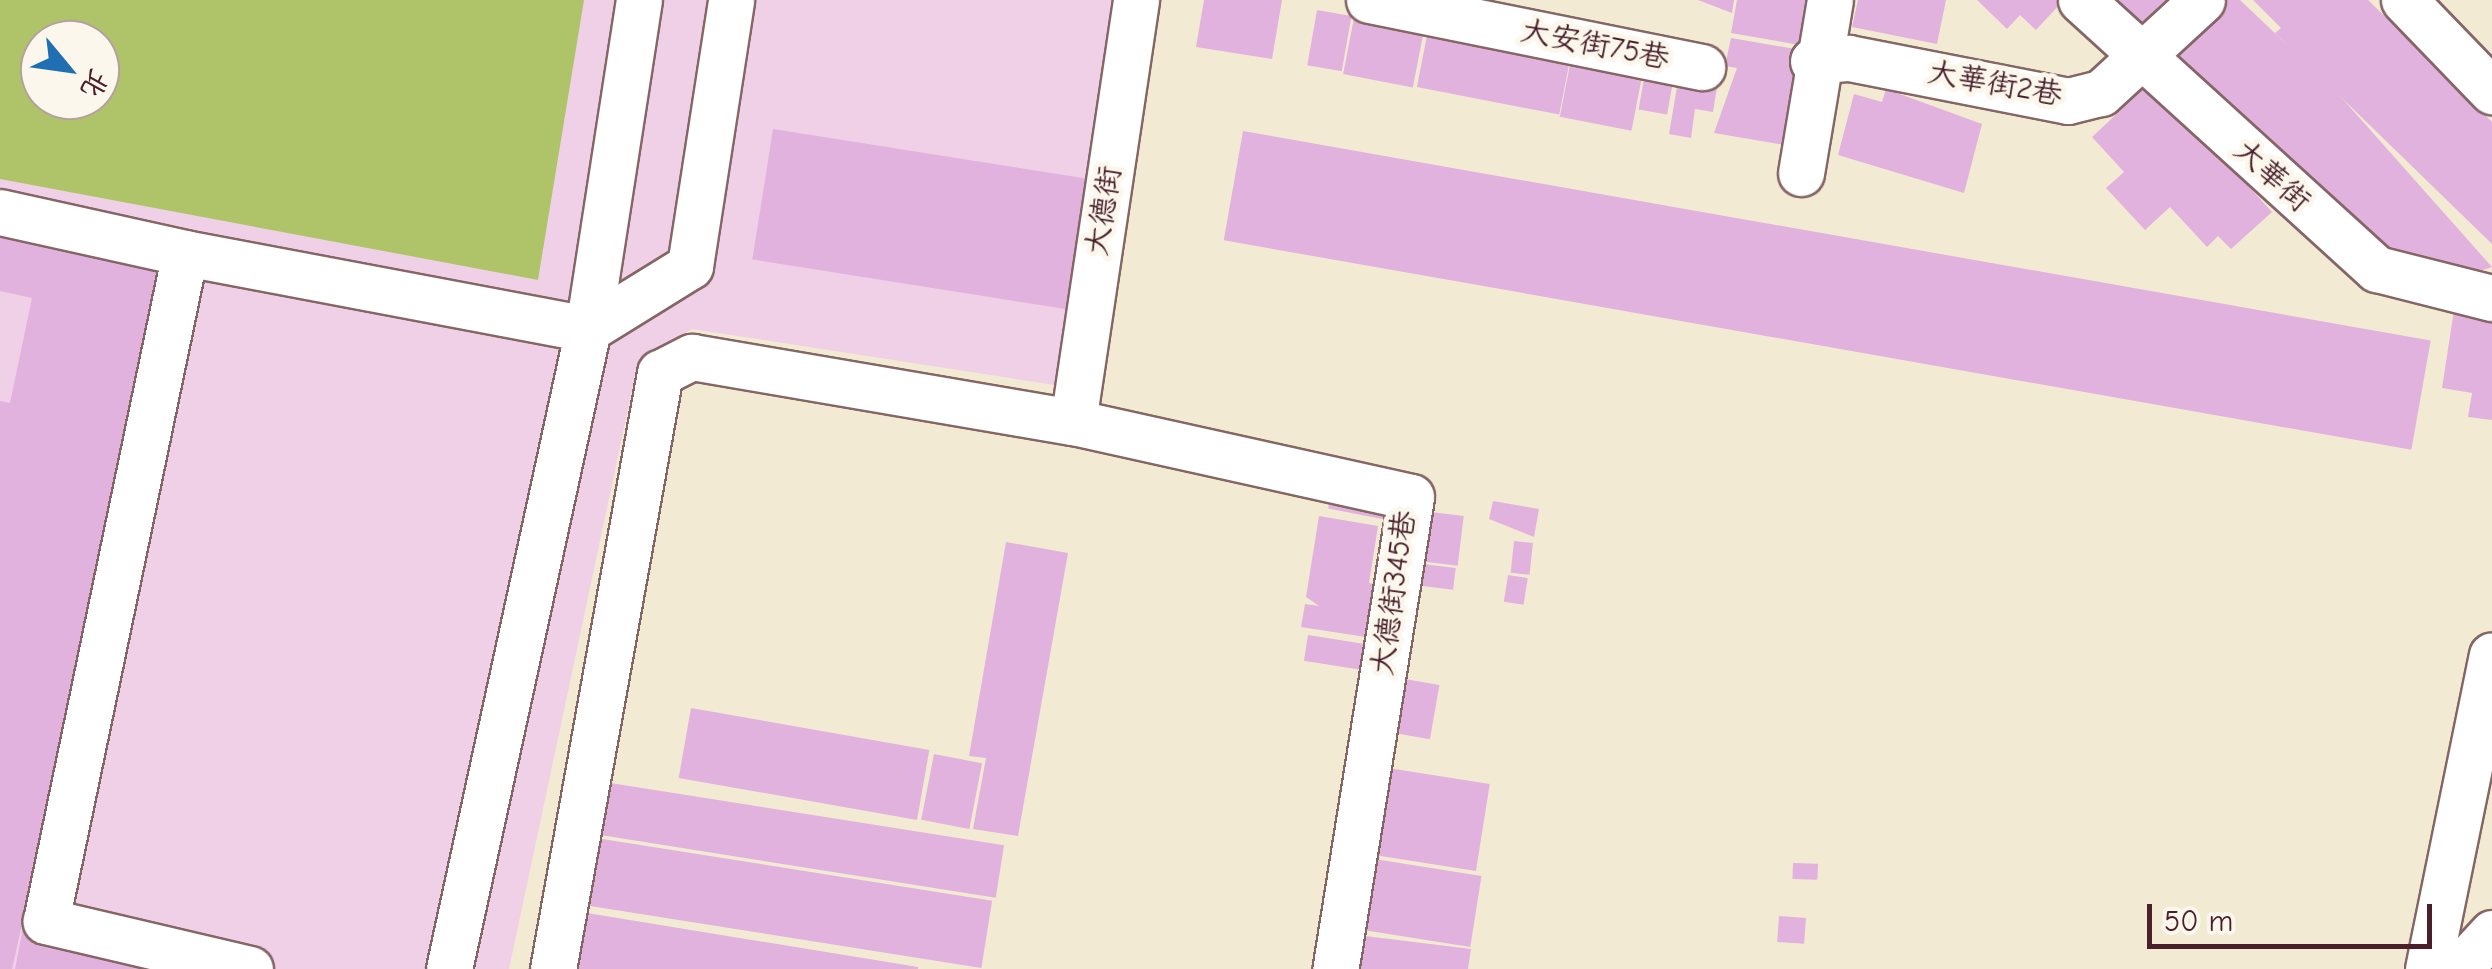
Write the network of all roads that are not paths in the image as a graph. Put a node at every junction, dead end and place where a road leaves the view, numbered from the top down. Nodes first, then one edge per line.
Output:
1 (638, 0) edge
2 (731, 0) edge
3 (1136, 0) edge
4 (1369, 0) edge
5 (1830, 0) edge
6 (2081, 0) edge
7 (2202, 0) edge
8 (2404, 0) edge
9 (1813, 61) junction
10 (2142, 61) junction
11 (1702, 67) dead end
12 (2492, 91) edge
13 (1801, 174) dead end
14 (0, 212) edge
15 (186, 252) junction
16 (2492, 298) edge
17 (588, 329) junction
18 (1073, 422) junction
19 (2492, 655) edge
20 (2492, 933) edge
21 (250, 969) edge
22 (449, 969) edge
23 (553, 969) edge
24 (1335, 969) edge
25 (2428, 969) edge
26 (2459, 969) edge

1 - 17 street
2 - 17 street
3 - 18 street, 大德街
4 - 11 street, 大安街75巷
5 - 9 street
6 - 10 street, 大華街
7 - 10 street, 大華街2巷
8 - 12 street
9 - 10 street, 大華街2巷
9 - 13 street
10 - 16 street, 大華街
14 - 15 street
15 - 17 street
15 - 21 street
17 - 22 street
18 - 23 street
18 - 24 street, 大德街345巷
19 - 25 street
20 - 26 street

